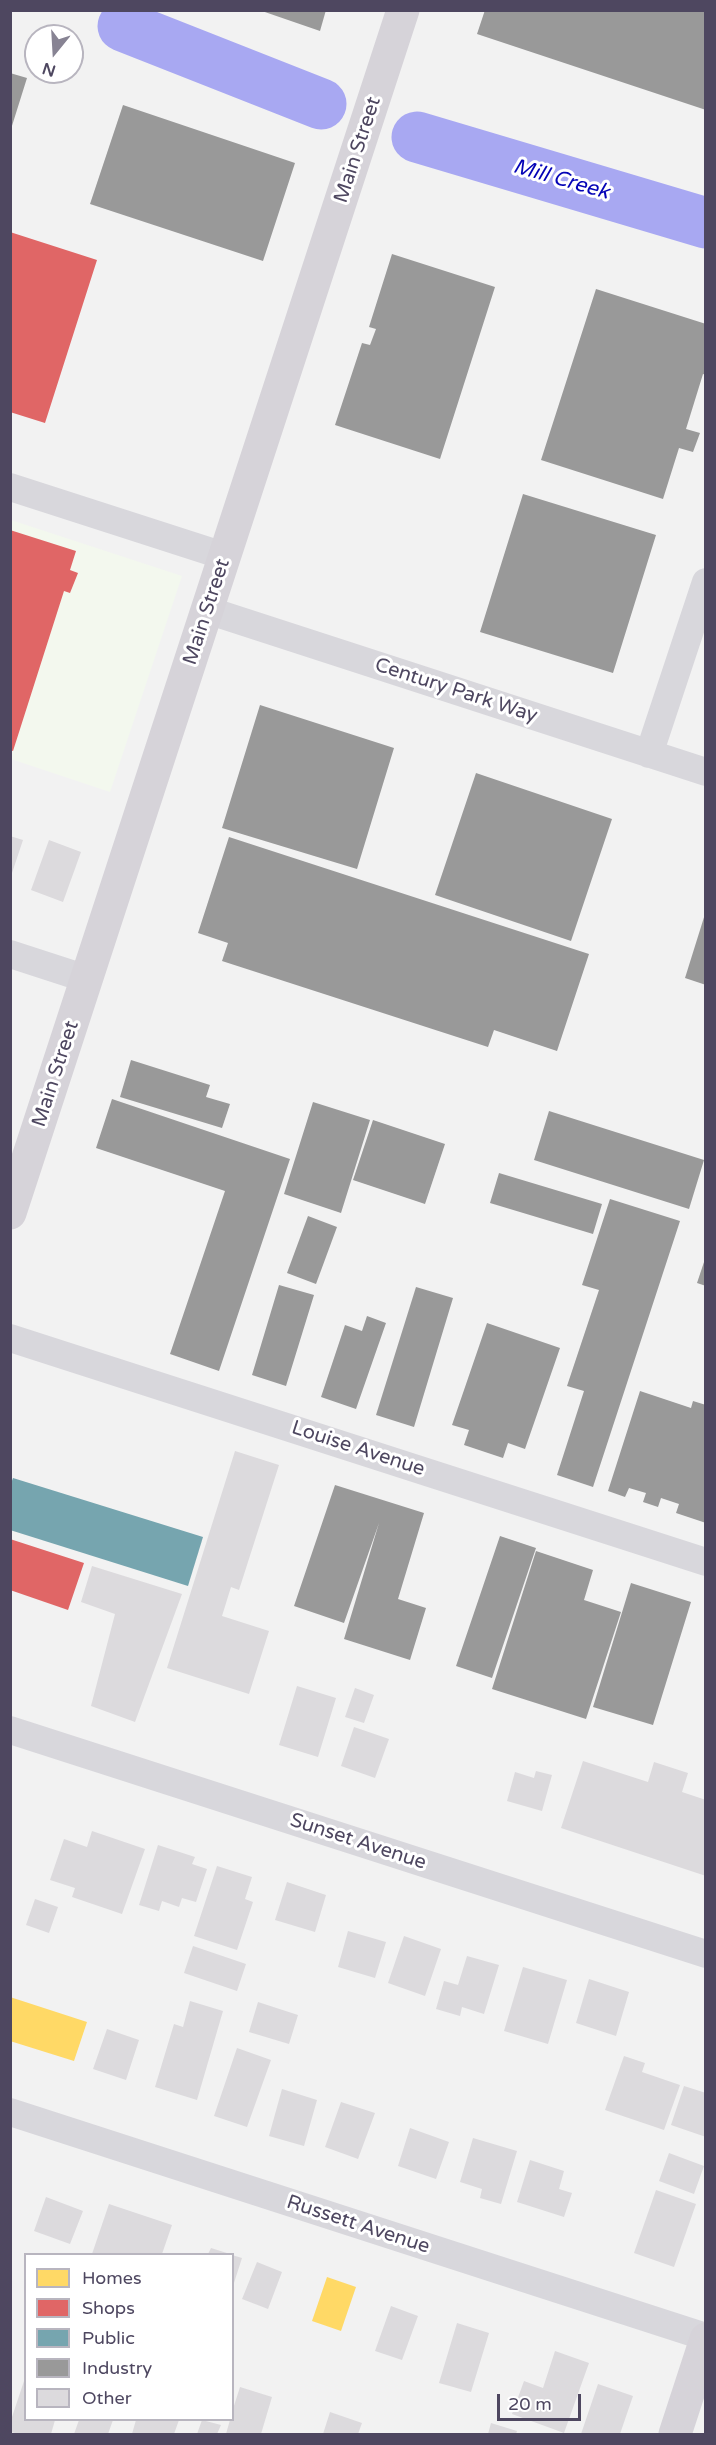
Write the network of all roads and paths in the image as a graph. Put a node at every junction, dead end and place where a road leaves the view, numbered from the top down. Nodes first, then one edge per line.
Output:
1 (403, 10) edge
2 (10, 487) edge
3 (224, 556) junction
4 (705, 582) edge
5 (207, 610) junction
6 (649, 754) junction
7 (705, 772) edge
8 (10, 954) edge
9 (87, 979) junction
10 (10, 1213) edge
11 (10, 1338) edge
12 (705, 1562) edge
13 (10, 1730) edge
14 (705, 1954) edge
15 (10, 2112) edge
16 (705, 2338) edge
17 (675, 2434) edge

1 - 3 street, Main Street
2 - 3 street
3 - 5 street, Main Street
4 - 6 street
5 - 6 street, Century Park Way
5 - 9 street, Main Street
6 - 7 street, Century Park Way
8 - 9 street
9 - 10 street, Main Street
11 - 12 street, Louise Avenue
13 - 14 street, Sunset Avenue
15 - 16 street, Russett Avenue
16 - 17 street

